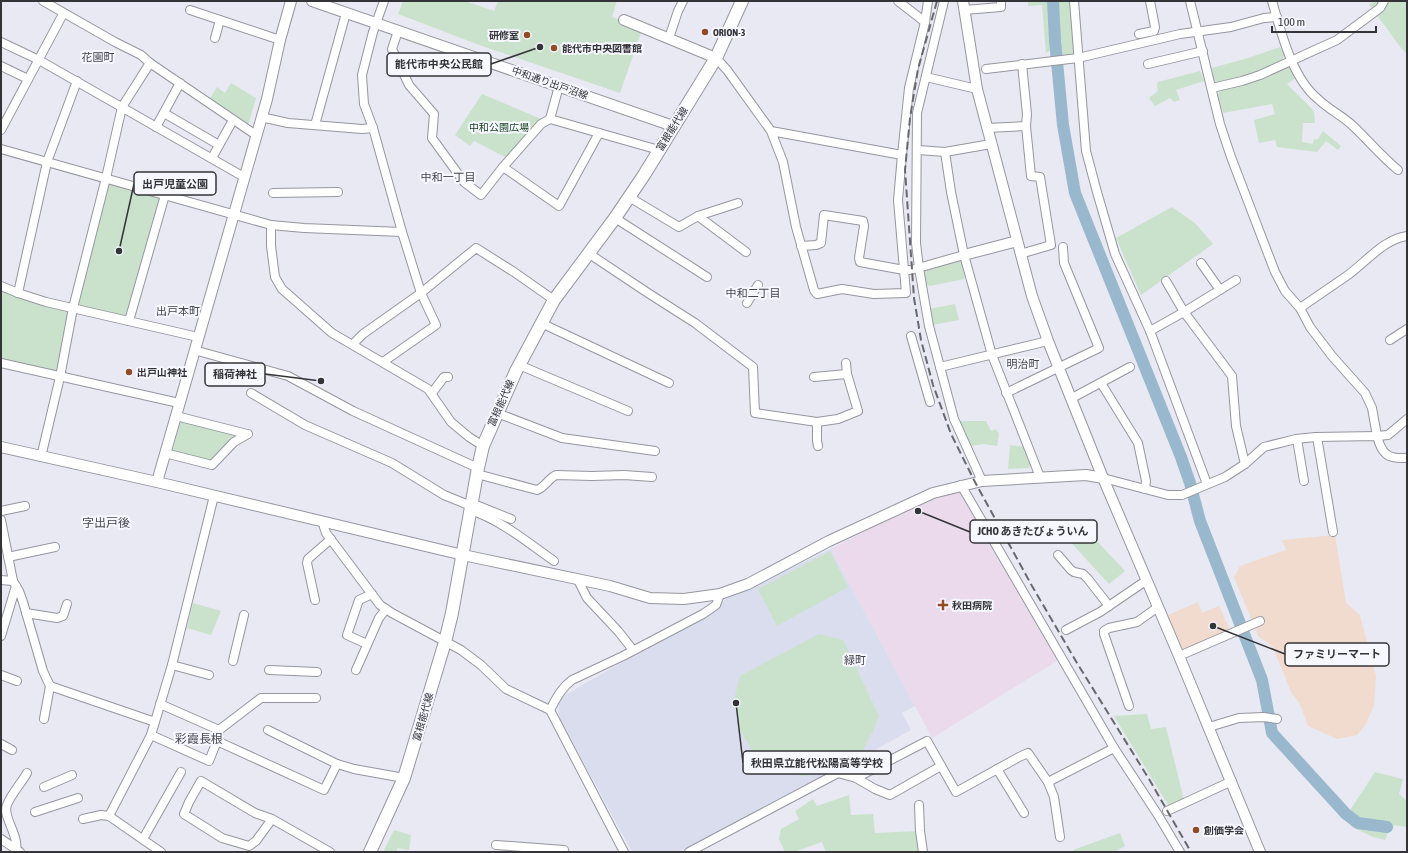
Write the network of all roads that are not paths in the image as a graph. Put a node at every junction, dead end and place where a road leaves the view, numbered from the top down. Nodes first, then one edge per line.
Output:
1 (43, 1) edge
2 (291, 1) edge
3 (312, 1) edge
4 (384, 1) edge
5 (684, 1) edge
6 (742, 1) edge
7 (898, 1) edge
8 (928, 1) edge
9 (944, 1) edge
10 (1001, 1) edge
11 (1074, 1) edge
12 (1150, 1) edge
13 (1190, 1) edge
14 (1272, 1) edge
15 (1384, 1) edge
16 (964, 6) edge
17 (190, 10) dead end
18 (346, 13) junction
19 (64, 14) junction
20 (1277, 16) junction
21 (220, 20) junction
22 (624, 20) dead end
23 (925, 22) junction
24 (377, 24) junction
25 (398, 31) junction
26 (1198, 32) junction
27 (1139, 34) dead end
28 (215, 38) dead end
29 (668, 38) junction
30 (280, 40) junction
31 (1, 42) edge
32 (1203, 51) junction
33 (716, 58) junction
34 (1076, 58) junction
35 (39, 60) junction
36 (1291, 60) junction
37 (150, 63) junction
38 (1022, 64) junction
39 (1148, 64) dead end
40 (1, 66) edge
41 (986, 69) dead end
42 (926, 77) junction
43 (28, 79) junction
44 (77, 81) junction
45 (180, 83) junction
46 (558, 86) junction
47 (1212, 88) junction
48 (977, 89) junction
49 (122, 107) junction
50 (164, 113) junction
51 (262, 117) junction
52 (550, 119) junction
53 (233, 120) junction
54 (315, 125) junction
55 (674, 126) junction
56 (1026, 126) junction
57 (156, 127) junction
58 (373, 128) junction
59 (987, 128) junction
60 (1, 130) edge
61 (771, 131) junction
62 (599, 133) junction
63 (256, 135) junction
64 (991, 144) junction
65 (219, 145) junction
66 (1, 149) edge
67 (659, 150) junction
68 (918, 150) junction
69 (945, 152) junction
70 (902, 155) junction
71 (212, 158) junction
72 (47, 162) junction
73 (503, 167) junction
74 (1398, 170) dead end
75 (244, 177) junction
76 (106, 178) junction
77 (338, 192) dead end
78 (273, 193) dead end
79 (165, 195) junction
80 (629, 197) junction
81 (738, 203) dead end
82 (234, 214) junction
83 (698, 216) junction
84 (615, 218) junction
85 (271, 225) junction
86 (402, 232) junction
87 (1407, 236) edge
88 (1017, 241) junction
89 (801, 246) junction
90 (1063, 247) dead end
91 (746, 252) dead end
92 (588, 253) junction
93 (1020, 254) junction
94 (964, 255) junction
95 (1201, 263) dead end
96 (919, 268) junction
97 (904, 270) junction
98 (707, 277) dead end
99 (1236, 280) dead end
100 (1166, 281) dead end
101 (758, 285) dead end
102 (1, 286) edge
103 (1220, 290) junction
104 (18, 293) junction
105 (421, 294) junction
106 (554, 300) junction
107 (747, 303) dead end
108 (73, 308) junction
109 (1300, 308) junction
110 (1184, 312) junction
111 (129, 321) junction
112 (541, 323) junction
113 (1407, 329) edge
114 (1150, 331) junction
115 (911, 336) dead end
116 (198, 337) junction
117 (1390, 340) dead end
118 (1048, 341) junction
119 (353, 344) junction
120 (194, 350) junction
121 (992, 355) junction
122 (383, 362) junction
123 (1, 363) edge
124 (846, 363) dead end
125 (519, 365) junction
126 (1130, 367) dead end
127 (940, 368) junction
128 (1059, 368) junction
129 (847, 374) junction
130 (448, 376) dead end
131 (60, 377) junction
132 (814, 377) dead end
133 (668, 382) dead end
134 (1101, 383) junction
135 (1006, 392) junction
136 (252, 393) dead end
137 (432, 394) junction
138 (1072, 398) junction
139 (930, 402) dead end
140 (179, 404) junction
141 (628, 411) dead end
142 (497, 413) junction
143 (176, 416) junction
144 (1407, 419) edge
145 (817, 422) junction
146 (1378, 436) junction
147 (1317, 437) junction
148 (1297, 439) junction
149 (483, 446) junction
150 (818, 446) dead end
151 (1, 447) edge
152 (655, 451) dead end
153 (165, 453) junction
154 (41, 457) junction
155 (1407, 458) edge
156 (1245, 464) junction
157 (478, 471) junction
158 (1040, 477) junction
159 (652, 478) dead end
160 (1103, 478) junction
161 (982, 481) junction
162 (1304, 481) dead end
163 (157, 482) junction
164 (961, 485) junction
165 (1204, 485) junction
166 (1146, 489) junction
167 (214, 496) junction
168 (25, 506) dead end
169 (470, 506) junction
170 (1, 511) edge
171 (511, 519) dead end
172 (1, 520) edge
173 (322, 521) junction
174 (1333, 532) dead end
175 (331, 539) junction
176 (55, 547) dead end
177 (462, 555) junction
178 (1058, 555) dead end
179 (8, 557) junction
180 (554, 561) dead end
181 (1, 580) edge
182 (578, 580) junction
183 (1147, 580) junction
184 (15, 584) junction
185 (372, 594) junction
186 (720, 594) junction
187 (315, 600) dead end
188 (67, 604) dead end
189 (1109, 606) junction
190 (1158, 606) junction
191 (386, 609) junction
192 (26, 613) junction
193 (244, 615) dead end
194 (1260, 621) dead end
195 (1066, 630) dead end
196 (1, 636) edge
197 (445, 642) junction
198 (367, 644) junction
199 (633, 650) junction
200 (1180, 656) junction
201 (233, 662) dead end
202 (172, 665) junction
203 (269, 670) dead end
204 (356, 670) dead end
205 (317, 672) dead end
206 (1, 675) edge
207 (209, 675) dead end
208 (17, 681) dead end
209 (50, 686) junction
210 (316, 698) dead end
211 (160, 704) junction
212 (1129, 706) dead end
213 (550, 710) junction
214 (44, 719) dead end
215 (1277, 719) dead end
216 (154, 722) junction
217 (1209, 727) junction
218 (219, 730) junction
219 (268, 730) dead end
220 (151, 735) junction
221 (217, 741) junction
222 (1, 744) edge
223 (1114, 748) junction
224 (12, 750) dead end
225 (337, 764) junction
226 (940, 766) junction
227 (997, 769) junction
228 (181, 772) dead end
229 (27, 774) dead end
230 (72, 775) dead end
231 (404, 778) junction
232 (856, 778) junction
233 (1232, 781) junction
234 (1048, 782) junction
235 (44, 787) dead end
236 (78, 798) dead end
237 (920, 806) dead end
238 (1167, 811) dead end
239 (35, 812) dead end
240 (1024, 813) dead end
241 (109, 816) junction
242 (82, 819) dead end
243 (272, 819) junction
244 (1060, 837) dead end
245 (1, 839) edge
246 (143, 839) junction
247 (496, 845) dead end
248 (564, 850) dead end
249 (18, 851) edge
250 (161, 852) edge
251 (330, 852) edge
252 (370, 852) edge
253 (624, 852) edge
254 (689, 852) edge
255 (923, 852) edge
256 (1180, 852) edge
257 (1260, 852) edge

1 - 19 street
2 - 30 street
3 - 18 street, 中和通り出戸沼線
4 - 24 street
5 - 29 street
6 - 33 main road, 富根能代線
7 - 23 street
8 - 23 street
9 - 42 street
10 - 16 street
11 - 34 street
12 - 27 street
13 - 26 street
14 - 20 street
15 - 36 street
16 - 48 street
17 - 21 street
18 - 24 street, 中和通り出戸沼線
18 - 54 street
19 - 35 street
19 - 37 street
20 - 26 street
20 - 36 street
21 - 28 street
21 - 30 street
22 - 29 street
23 - 70 street
24 - 25 street, 中和通り出戸沼線
24 - 58 street
25 - 46 street, 中和通り出戸沼線
25 - 73 street
26 - 32 street
26 - 34 street
29 - 33 street
30 - 51 street
31 - 35 street
32 - 39 street
32 - 47 street
33 - 55 main road, 富根能代線
33 - 61 street
34 - 38 street
34 - 114 street
35 - 43 street
35 - 44 street
36 - 47 street
36 - 74 street
37 - 45 street
37 - 49 street
38 - 41 street
38 - 56 street
40 - 43 street
42 - 48 street
42 - 68 street
43 - 60 street
44 - 49 street
44 - 72 street
45 - 50 street
45 - 53 street
46 - 52 street
46 - 55 street, 中和通り出戸沼線
47 - 109 street
48 - 59 street
49 - 57 street
49 - 76 street
50 - 57 street
50 - 65 street
51 - 54 street
51 - 63 street
52 - 62 street
52 - 73 street
53 - 63 street
53 - 65 street
54 - 58 street
55 - 67 main road, 富根能代線
56 - 59 street
56 - 93 street
57 - 71 street
58 - 86 street
59 - 64 street
61 - 70 street
61 - 89 street
62 - 67 street
62 - 73 street
63 - 75 street
64 - 69 street
64 - 88 street
65 - 71 street
66 - 72 street
67 - 80 main road, 富根能代線
68 - 69 street
68 - 96 street
69 - 94 street
70 - 97 street
71 - 75 street
72 - 76 street
72 - 104 street
75 - 82 street
76 - 79 street
76 - 108 street
77 - 78 street
79 - 82 street
79 - 111 street
80 - 83 street
80 - 84 main road, 富根能代線
81 - 83 street
82 - 85 street
82 - 116 street
83 - 91 street
84 - 92 main road, 富根能代線
84 - 98 street
85 - 86 street
85 - 119 street
86 - 105 street
87 - 109 street
88 - 93 street
88 - 94 street
89 - 97 street
89 - 97 street
90 - 128 street
92 - 106 main road, 富根能代線
92 - 145 street
93 - 118 street
94 - 96 street
94 - 121 street
95 - 103 street
96 - 97 street
96 - 127 street
99 - 103 street
100 - 110 street
101 - 107 street
102 - 104 street
103 - 110 street
104 - 108 street
105 - 106 street
105 - 119 street
105 - 122 street
106 - 112 main road, 富根能代線
108 - 111 street
108 - 131 street
109 - 146 street
110 - 114 street
110 - 156 street
111 - 116 street
112 - 125 main road, 富根能代線
112 - 133 street
113 - 117 street
114 - 165 street
115 - 139 street
116 - 120 street
118 - 121 street
118 - 128 street
119 - 122 street
120 - 140 street
120 - 157 street
121 - 127 street
121 - 135 street
122 - 137 street
123 - 131 street
124 - 129 street
125 - 141 street
125 - 142 main road, 富根能代線
126 - 134 street
127 - 161 street
128 - 135 street
128 - 138 street
129 - 132 street
129 - 145 street
130 - 137 street
131 - 140 street
131 - 154 street
134 - 138 street
134 - 166 street
135 - 158 street
136 - 169 street
137 - 149 street
138 - 160 street
140 - 143 street
142 - 149 main road, 富根能代線
142 - 152 street
143 - 153 street
143 - 153 street
144 - 146 street
145 - 150 street
146 - 147 street
146 - 155 street
147 - 148 street
147 - 174 street
148 - 156 street
148 - 162 street
149 - 157 main road, 富根能代線
151 - 154 street
153 - 163 street
154 - 163 street
156 - 165 street
157 - 159 street
157 - 169 main road, 富根能代線
158 - 160 street
158 - 161 street
160 - 166 street
160 - 183 street
161 - 164 street
163 - 167 street
164 - 186 street
164 - 223 street
165 - 166 street
167 - 173 street
167 - 202 street
168 - 170 street
169 - 171 street
169 - 177 main road, 富根能代線
169 - 180 street
172 - 179 street
173 - 175 street
173 - 177 street
175 - 185 street
175 - 187 street
176 - 179 street
177 - 182 street
177 - 197 main road, 富根能代線
178 - 189 street
179 - 184 street
181 - 184 street
182 - 186 street
182 - 199 street
183 - 189 street
183 - 190 street
184 - 192 street
184 - 196 street
185 - 191 street
185 - 198 street
186 - 199 street
188 - 192 street
189 - 195 street
190 - 200 street
190 - 212 street
191 - 197 street
191 - 198 street
192 - 209 street
193 - 201 street
194 - 200 street
197 - 213 street
197 - 231 main road, 富根能代線
198 - 204 street
199 - 213 street
200 - 217 street
202 - 207 street
202 - 211 street
203 - 205 street
206 - 208 street
209 - 214 street
209 - 216 street
210 - 218 street
211 - 216 street
211 - 218 street
213 - 253 street
215 - 217 street
216 - 220 street
217 - 233 street
218 - 221 street
219 - 225 street
220 - 221 street
220 - 241 street
221 - 225 street
222 - 224 street
223 - 234 street
223 - 256 street
225 - 231 street
226 - 227 street
226 - 232 street
226 - 232 street
227 - 234 street
227 - 240 street
228 - 246 street
229 - 249 street
230 - 235 street
231 - 252 main road, 富根能代線
232 - 254 street
233 - 238 street
233 - 257 street
234 - 244 street
236 - 239 street
237 - 255 street
241 - 242 street
241 - 246 street
243 - 243 street
243 - 251 street
245 - 249 street
246 - 250 street
247 - 248 street

